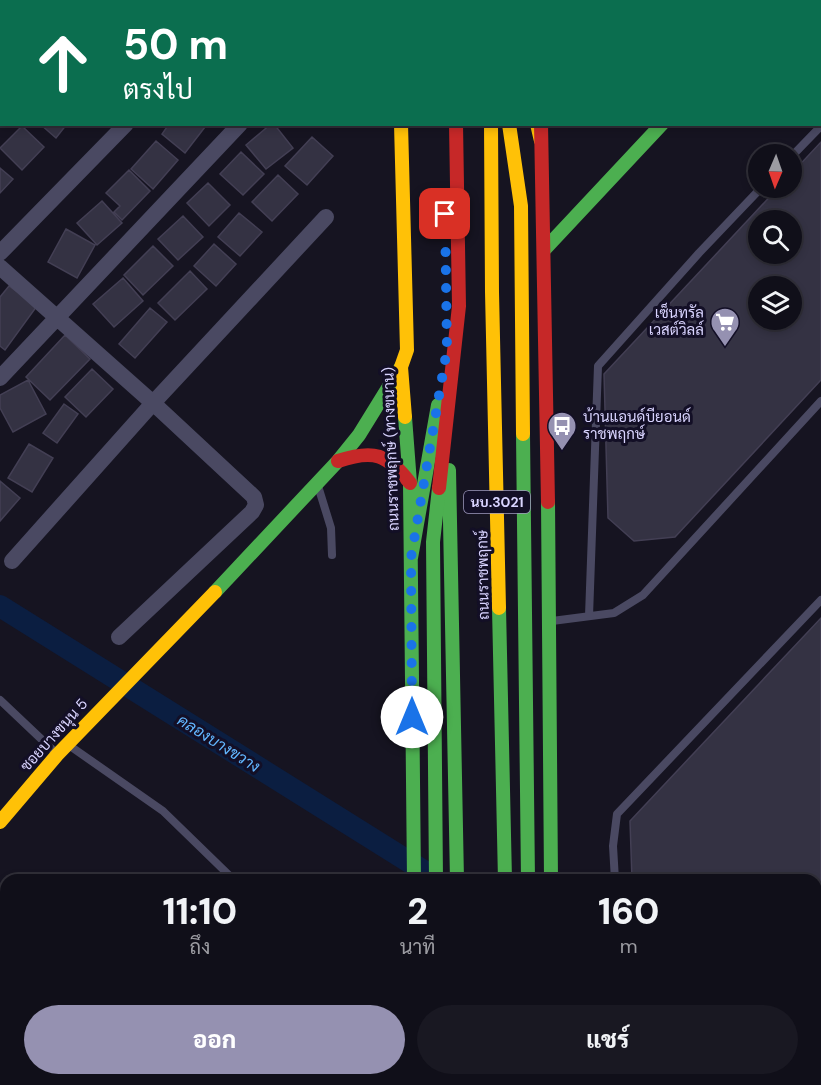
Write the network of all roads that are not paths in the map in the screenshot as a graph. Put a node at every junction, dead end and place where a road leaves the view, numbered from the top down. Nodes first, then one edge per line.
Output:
1 (124, 126) edge
2 (238, 126) edge
3 (401, 126) edge
4 (444, 126) edge
5 (456, 126) edge
6 (491, 126) edge
7 (508, 126) edge
8 (539, 126) edge
9 (660, 126) edge
10 (821, 126) edge
11 (802, 146) edge
12 (751, 198) edge
13 (326, 217) dead end
14 (544, 250) junction
15 (0, 253) edge
16 (0, 267) edge
17 (57, 317) junction
18 (447, 349) junction
19 (401, 367) junction
20 (0, 378) edge
21 (821, 401) edge
22 (153, 403) junction
23 (338, 461) junction
24 (317, 483) junction
25 (410, 483) junction
26 (332, 555) dead end
27 (411, 558) junction
28 (12, 561) dead end
29 (821, 600) edge
30 (589, 616) junction
31 (548, 621) junction
32 (119, 637) dead end
33 (0, 700) edge
34 (68, 744) junction
35 (57, 754) junction
36 (0, 822) edge
37 (228, 874) edge
38 (414, 874) edge
39 (436, 874) edge
40 (457, 874) edge
41 (505, 874) edge
42 (528, 874) edge
43 (551, 874) edge
44 (615, 874) edge

1 - 15 street
2 - 17 street
3 - 19 main road, ถนนราชพฤกษ์ (ทางขนาน)
4 - 18 main road, นบ.3021
5 - 39 main road, bridge
6 - 41 main road, ถนนราชพฤกษ์ / นบ.3021
7 - 42 main road
8 - 14 main road, นบ.3021
9 - 14 main road
10 - 11 lane
12 - 30 lane
13 - 22 street
14 - 31 main road, นบ.3021
16 - 17 street
17 - 20 street
17 - 22 street
18 - 27 main road
18 - 40 main road, นบ.3021
19 - 23 main road, ซอยบางขนุน 5
19 - 25 main road, ถนนราชพฤกษ์ (ทางขนาน)
21 - 30 lane
22 - 28 street
22 - 32 street
23 - 24 main road, ซอยบางขนุน 5
23 - 25 main road
24 - 26 lane
24 - 34 main road, ซอยบางขนุน 5
25 - 27 main road, ถนนราชพฤกษ์ (ทางขนาน)
27 - 38 main road, ถนนราชพฤกษ์ (ทางขนาน)
29 - 44 lane
30 - 31 lane
31 - 43 main road, นบ.3021
33 - 35 lane
34 - 35 main road, ซอยบางขนุน 5
34 - 37 lane
35 - 36 main road, ซอยบางขนุน 5

